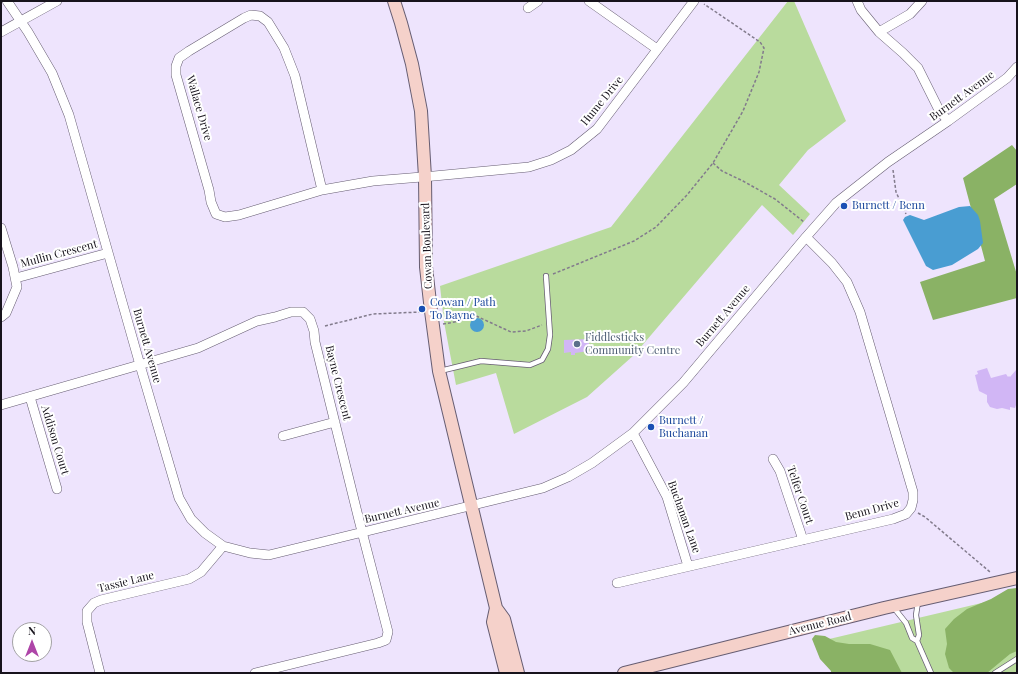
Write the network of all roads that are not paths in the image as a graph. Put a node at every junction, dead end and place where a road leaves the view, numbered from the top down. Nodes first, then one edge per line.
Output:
1 (7, 1) edge
2 (57, 1) edge
3 (394, 1) edge
4 (538, 1) edge
5 (589, 1) edge
6 (694, 1) edge
7 (857, 1) edge
8 (922, 1) edge
9 (528, 8) dead end
10 (20, 21) junction
11 (1, 32) edge
12 (879, 32) junction
13 (657, 49) junction
14 (1017, 67) edge
15 (948, 121) junction
16 (425, 177) junction
17 (322, 190) junction
18 (1, 228) edge
19 (806, 237) junction
20 (108, 253) junction
21 (546, 276) road end
22 (16, 278) junction
23 (1, 317) edge
24 (140, 365) junction
25 (439, 371) junction
26 (30, 397) junction
27 (1, 405) edge
28 (335, 422) junction
29 (633, 433) junction
30 (283, 436) dead end
31 (773, 459) dead end
32 (57, 490) dead end
33 (472, 507) junction
34 (362, 533) junction
35 (803, 540) junction
36 (223, 546) junction
37 (688, 566) junction
38 (1017, 578) edge
39 (617, 583) dead end
40 (918, 601) junction
41 (892, 607) junction
42 (496, 608) junction
43 (917, 641) junction
44 (1017, 659) edge
45 (100, 673) edge
46 (255, 673) edge
47 (506, 673) edge
48 (518, 673) edge
49 (624, 673) edge
50 (931, 673) edge
51 (995, 673) edge

1 - 10 street, Burnett Avenue
2 - 10 street
3 - 16 street, Cowan Boulevard
4 - 9 street
5 - 13 street
6 - 13 street, Hume Drive
7 - 12 street
8 - 12 street
10 - 11 street
10 - 20 street, Burnett Avenue
12 - 15 street
13 - 16 street, Hume Drive
14 - 15 street, Burnett Avenue
15 - 19 street, Burnett Avenue
16 - 17 street, Wallace Drive
16 - 25 street, Cowan Boulevard
17 - 17 street, Wallace Drive
18 - 22 street
19 - 29 street, Burnett Avenue
19 - 35 street, Benn Drive
20 - 22 street, Mullin Crescent
20 - 24 street, Burnett Avenue
21 - 25 lane
22 - 23 street
24 - 26 street, Bayne Crescent
24 - 28 street, Bayne Crescent
24 - 36 street, Burnett Avenue
25 - 33 street, Cowan Boulevard
26 - 27 street, Bayne Crescent
26 - 32 street, Addison Court
28 - 30 street
28 - 34 street, Bayne Crescent
29 - 33 street, Burnett Avenue
29 - 37 street, Buchanan Lane
31 - 35 street, Telfer Court
33 - 34 street, Burnett Avenue
33 - 42 street, Cowan Boulevard
34 - 36 street, Burnett Avenue
34 - 46 street, Bayne Crescent
35 - 37 street, Benn Drive
36 - 45 street, Tassie Lane
37 - 39 street, Benn Drive
38 - 40 street, Avenue Road
40 - 41 street, Avenue Road
40 - 43 lane
41 - 43 lane
41 - 49 street, Avenue Road
42 - 47 street, Cowan Boulevard
42 - 48 street, Cowan Boulevard
43 - 50 lane
44 - 51 lane

